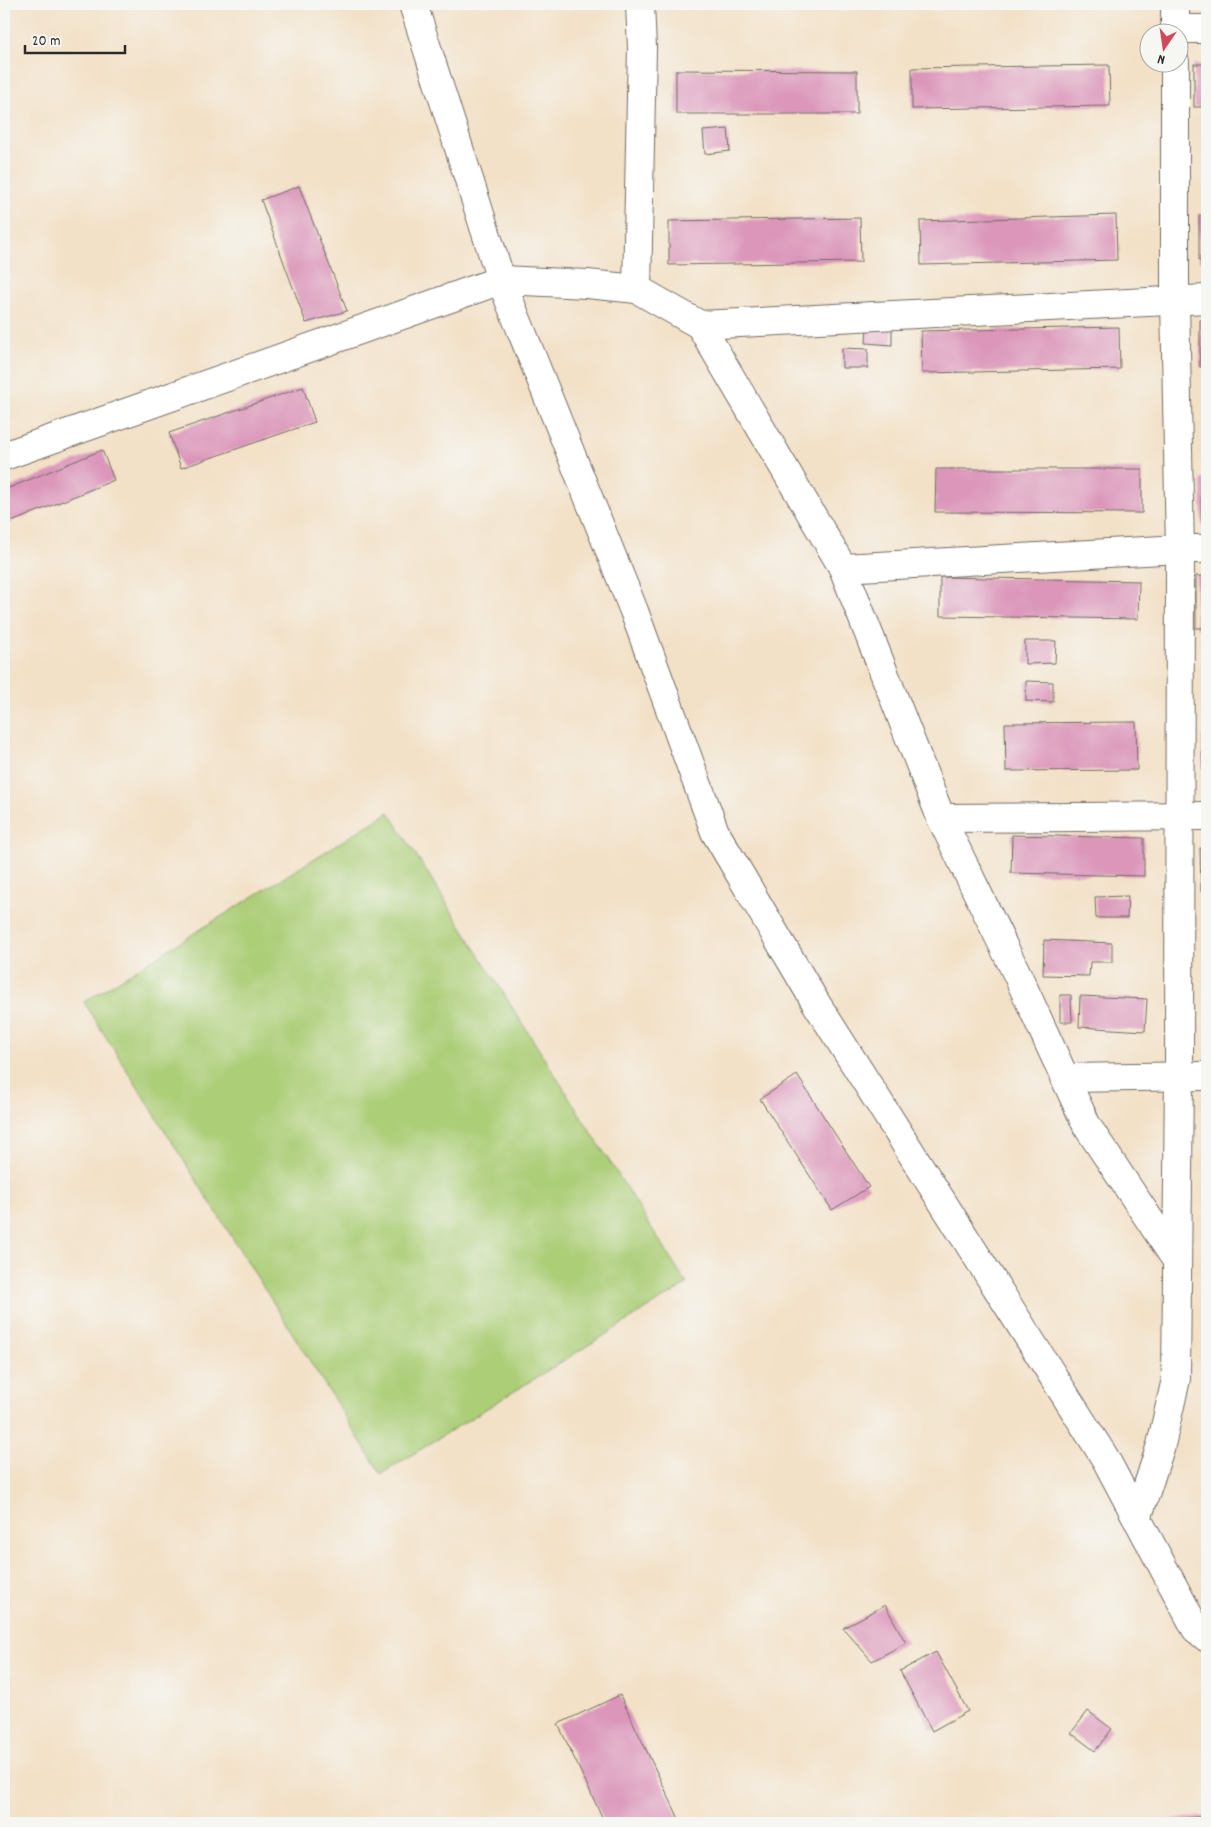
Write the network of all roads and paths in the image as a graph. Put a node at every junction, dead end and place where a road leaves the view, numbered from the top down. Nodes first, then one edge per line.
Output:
1 (413, 4) edge
2 (640, 4) edge
3 (1188, 25) edge
4 (1207, 29) edge
5 (1175, 72) edge
6 (500, 280) junction
7 (638, 289) junction
8 (1207, 299) edge
9 (1175, 300) junction
10 (700, 324) junction
11 (4, 456) edge
12 (1180, 549) junction
13 (1207, 549) edge
14 (843, 568) junction
15 (1179, 816) junction
16 (1207, 816) edge
17 (941, 818) junction
18 (1179, 1076) junction
19 (1207, 1076) edge
20 (1064, 1078) junction
21 (1177, 1261) junction
22 (1137, 1519) junction
23 (1207, 1638) edge

1 - 6 street
2 - 7 street
3 - 4 street
5 - 9 street
6 - 7 street
6 - 11 street
6 - 22 street
7 - 10 street
8 - 9 street
9 - 10 street
9 - 12 street
10 - 14 street
12 - 13 street
12 - 14 street
12 - 15 street
14 - 17 street
15 - 16 street
15 - 17 street
15 - 18 street
17 - 20 street
18 - 19 street
18 - 20 street
18 - 21 street
20 - 21 street
21 - 22 street
22 - 23 street

